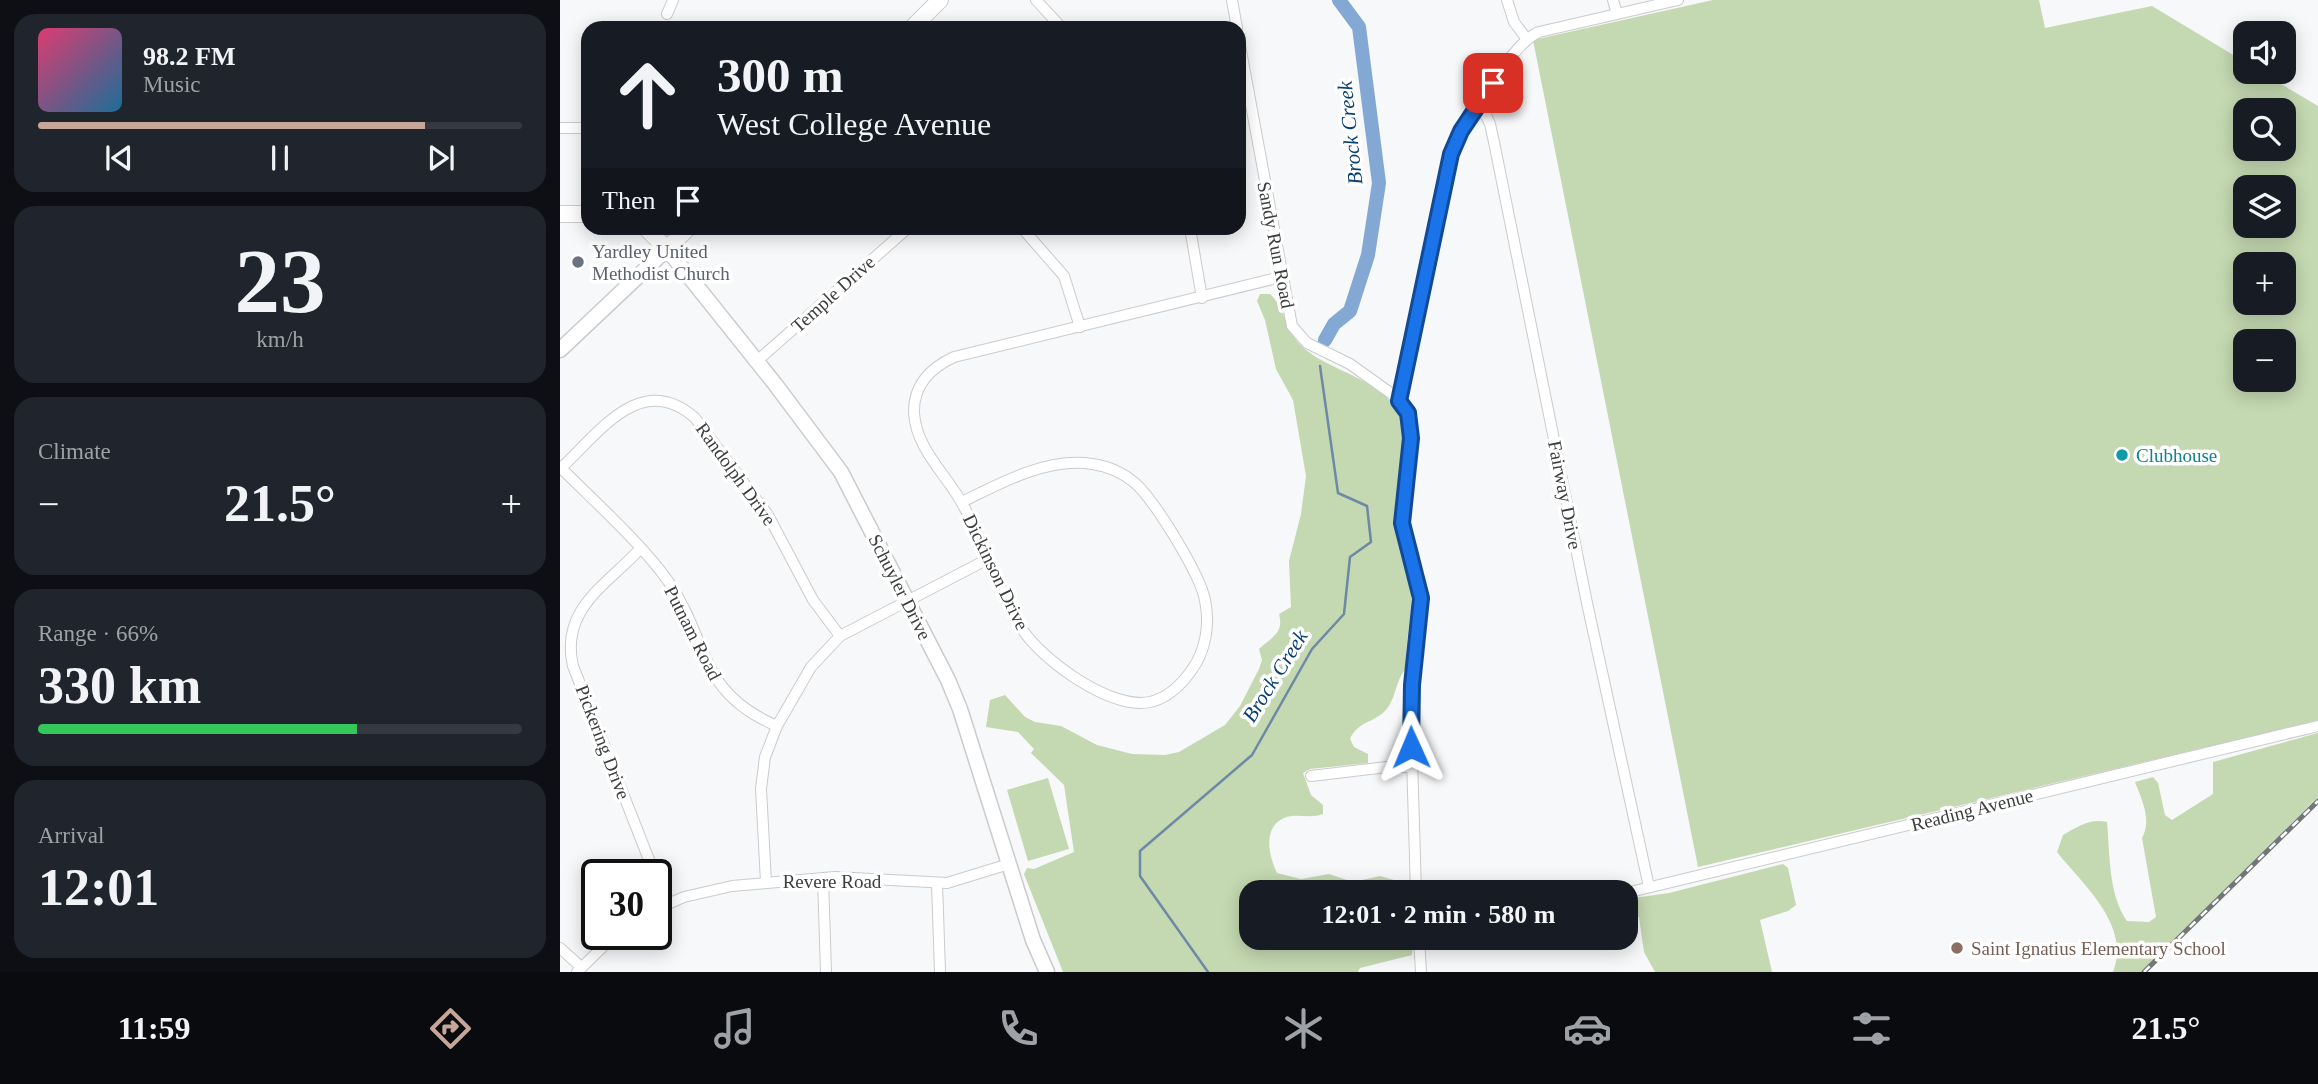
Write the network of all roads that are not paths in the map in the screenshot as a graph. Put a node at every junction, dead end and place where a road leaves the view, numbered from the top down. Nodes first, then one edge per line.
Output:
1 (673, 0) edge
2 (940, 0) edge
3 (1036, 0) edge
4 (1232, 0) edge
5 (1507, 0) edge
6 (1613, 0) edge
7 (1678, 0) edge
8 (667, 14) dead end
9 (1617, 14) junction
10 (919, 21) edge
11 (1056, 21) edge
12 (1236, 21) edge
13 (1526, 38) junction
14 (1246, 80) edge
15 (1480, 103) junction
16 (560, 128) edge
17 (581, 128) edge
18 (560, 214) edge
19 (581, 214) edge
20 (653, 235) edge
21 (681, 235) edge
22 (900, 235) edge
23 (1028, 235) edge
24 (1191, 235) edge
25 (667, 249) junction
26 (1281, 277) junction
27 (1202, 298) junction
28 (1080, 327) junction
29 (560, 350) edge
30 (757, 361) junction
31 (1399, 401) junction
32 (561, 469) edge
33 (962, 502) junction
34 (639, 550) junction
35 (988, 559) junction
36 (907, 600) junction
37 (840, 636) junction
38 (776, 726) junction
39 (2318, 726) edge
40 (1412, 768) junction
41 (1311, 776) dead end
42 (649, 859) edge
43 (1009, 864) junction
44 (823, 878) junction
45 (1416, 880) edge
46 (766, 882) junction
47 (937, 883) junction
48 (1648, 887) junction
49 (1638, 890) edge
50 (672, 902) edge
51 (560, 948) edge
52 (600, 950) edge
53 (1422, 950) edge
54 (579, 970) edge
55 (826, 972) edge
56 (940, 972) edge
57 (1047, 972) edge
58 (1422, 972) edge

1 - 8 street
2 - 10 main road
3 - 11 street
4 - 12 street
5 - 13 street
6 - 9 street
7 - 9 street
9 - 13 street
13 - 15 street
14 - 26 street, Sandy Run Road
15 - 31 street
15 - 48 street, Fairway Drive
16 - 17 street
18 - 19 main road
20 - 25 main road
21 - 25 main road
22 - 30 street, Temple Drive
23 - 28 street
24 - 27 street
25 - 29 street
25 - 30 street, Schuyler Drive
26 - 27 street, Dickinson Drive
26 - 31 street, Sandy Run Road
27 - 28 street, Dickinson Drive
28 - 33 street, Dickinson Drive
30 - 36 street, Schuyler Drive
31 - 40 street
32 - 34 street, Putnam Road
32 - 37 street, Randolph Drive
33 - 35 street, Dickinson Drive
33 - 35 street, Dickinson Drive
34 - 38 street, Putnam Road
34 - 42 street, Pickering Drive
35 - 36 street
36 - 37 street
36 - 43 street, Schuyler Drive
37 - 38 street
38 - 46 street
39 - 48 street, Reading Avenue
40 - 41 street
40 - 45 street
43 - 47 street, Revere Road
43 - 57 street, Schuyler Drive
44 - 46 street, Revere Road
44 - 47 street, Revere Road
44 - 55 street
46 - 50 street, Revere Road
47 - 56 street
48 - 49 street, Reading Avenue
51 - 54 street
52 - 54 street
53 - 58 street

